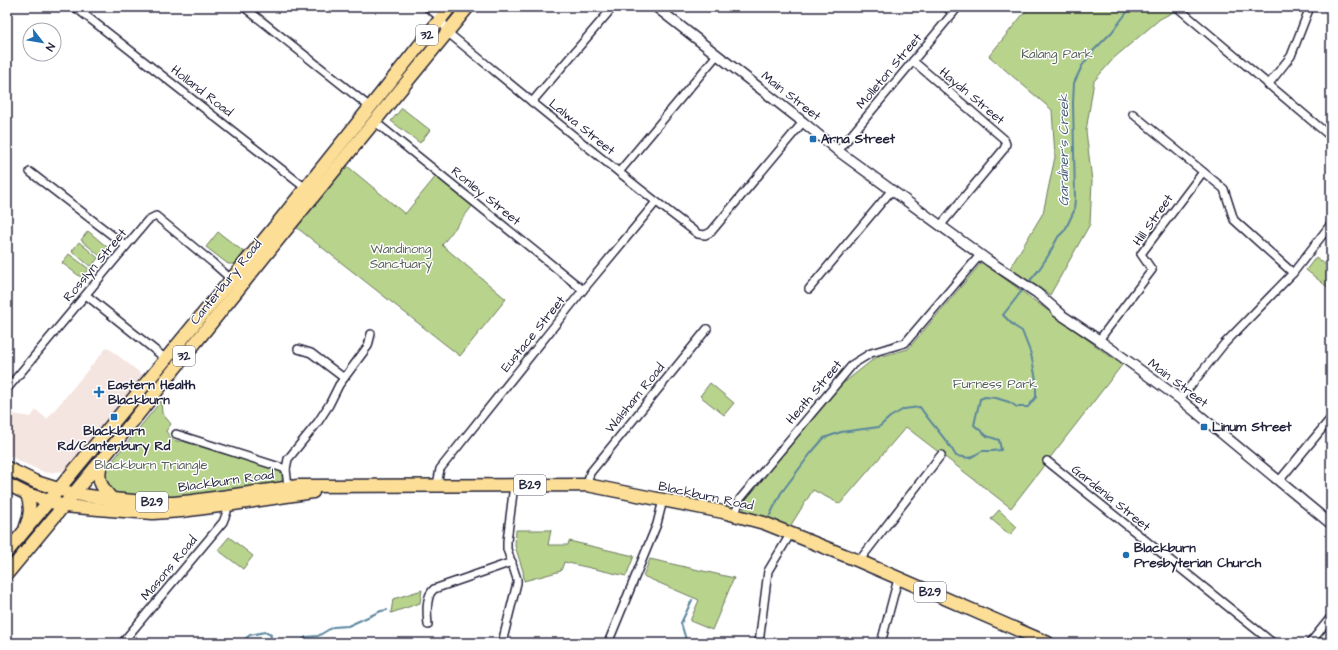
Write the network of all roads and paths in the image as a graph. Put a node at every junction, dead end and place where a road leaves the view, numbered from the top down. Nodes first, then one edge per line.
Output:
1 (75, 7) edge
2 (244, 7) edge
3 (427, 7) edge
4 (450, 7) edge
5 (468, 7) edge
6 (613, 7) edge
7 (656, 7) edge
8 (946, 7) edge
9 (958, 7) edge
10 (1310, 7) edge
11 (1178, 8) dead end
12 (953, 13) junction
13 (441, 18) junction
14 (447, 32) junction
15 (717, 55) junction
16 (913, 61) junction
17 (1268, 85) junction
18 (532, 102) junction
19 (370, 113) junction
20 (1133, 114) dead end
21 (803, 122) junction
22 (1331, 137) edge
23 (838, 151) junction
24 (30, 172) dead end
25 (619, 172) junction
26 (1203, 172) junction
27 (891, 191) junction
28 (310, 192) junction
29 (656, 202) junction
30 (1331, 224) edge
31 (940, 226) junction
32 (126, 246) junction
33 (980, 255) junction
34 (1293, 272) junction
35 (237, 278) junction
36 (809, 289) dead end
37 (583, 290) junction
38 (86, 295) junction
39 (707, 329) dead end
40 (371, 334) dead end
41 (1099, 340) junction
42 (298, 349) dead end
43 (166, 359) junction
44 (344, 378) junction
45 (7, 389) edge
46 (1180, 399) junction
47 (1331, 418) edge
48 (176, 434) dead end
49 (941, 456) dead end
50 (104, 457) junction
51 (1047, 461) dead end
52 (7, 468) edge
53 (286, 468) junction
54 (75, 471) junction
55 (24, 477) junction
56 (1279, 480) junction
57 (7, 484) edge
58 (437, 485) junction
59 (514, 485) junction
60 (587, 485) junction
61 (58, 490) junction
62 (252, 492) junction
63 (289, 492) junction
64 (27, 494) junction
65 (74, 494) junction
66 (112, 499) junction
67 (272, 499) junction
68 (663, 500) junction
69 (49, 501) junction
70 (227, 501) junction
71 (64, 506) junction
72 (735, 515) junction
73 (1331, 524) edge
74 (23, 533) junction
75 (791, 533) junction
76 (7, 552) edge
77 (859, 561) junction
78 (512, 562) junction
79 (7, 574) edge
80 (898, 579) junction
81 (1331, 617) edge
82 (428, 625) dead end
83 (122, 643) edge
84 (502, 643) edge
85 (608, 643) edge
86 (759, 643) edge
87 (881, 643) edge
88 (1048, 643) edge
89 (1272, 643) edge
90 (1310, 643) edge

1 - 28 street, Holland Road
2 - 19 street, Ronley Street
3 - 13 street
4 - 13 main road, Canterbury Road / 32
5 - 14 main road, Canterbury Road / 32
6 - 18 street
7 - 15 street, Main Street
8 - 12 street
9 - 12 street, Molleton Street
10 - 17 street
11 - 17 street
12 - 16 street, Molleton Street
13 - 14 street
13 - 19 main road, Canterbury Road / 32
14 - 18 street, Lalwa Street
14 - 19 main road, Canterbury Road / 32
15 - 21 street, Main Street
15 - 25 street
16 - 23 street, Molleton Street
16 - 31 street, Haydn Street
17 - 22 street
18 - 25 street, Lalwa Street
19 - 28 main road, Canterbury Road / 32
19 - 37 street, Ronley Street
20 - 26 street
21 - 23 street, Main Street
21 - 29 street, Lalwa Street
23 - 27 street, Main Street
24 - 32 street
25 - 29 street, Lalwa Street
26 - 34 street
26 - 41 street, Hill Street
27 - 31 street, Main Street
27 - 36 street
28 - 35 main road, Canterbury Road / 32
29 - 37 street, Eustace Street
30 - 34 street
31 - 33 street, Main Street
32 - 35 street, Rosslyn Street
32 - 38 street, Rosslyn Street
33 - 41 street, Main Street
33 - 72 street, Heath Street
34 - 46 street
35 - 43 main road, Canterbury Road / 32
35 - 50 main road, Canterbury Road / 32
37 - 58 street, Eustace Street
38 - 43 street
38 - 45 street, Rosslyn Street
39 - 60 street, Walsham Road
40 - 44 street
41 - 46 street, Main Street
42 - 44 street
43 - 54 main road, Canterbury Road / 32
44 - 53 street
46 - 56 street, Main Street
47 - 56 street
48 - 53 street
49 - 77 street
50 - 65 main road, Canterbury Road / 32
50 - 66 main road
51 - 89 street, Gardenia Street
52 - 55 main road, Blackburn Road / B29
53 - 63 street
54 - 55 main road
54 - 61 main road, Canterbury Road / 32
55 - 61 main road, Blackburn Road / B29
56 - 73 street, Main Street
57 - 64 main road, Blackburn Road / B29
58 - 59 main road, Blackburn Road / B29
58 - 63 main road, Blackburn Road / B29
59 - 60 main road, Blackburn Road / B29
59 - 78 street
60 - 68 main road, Blackburn Road / B29
61 - 65 main road, Blackburn Road / B29
61 - 69 main road, Canterbury Road / 32
62 - 63 main road, Blackburn Road / B29
62 - 67 main road
62 - 70 main road, Blackburn Road / B29
63 - 67 main road, Blackburn Road / B29
64 - 69 main road, Blackburn Road / B29
64 - 74 main road
65 - 66 main road, Blackburn Road / B29
65 - 71 main road, Canterbury Road / 32
66 - 70 main road, Blackburn Road / B29
67 - 70 main road, Blackburn Road / B29
68 - 72 main road, Blackburn Road / B29
68 - 85 street
69 - 71 main road, Blackburn Road / B29
69 - 74 main road, Canterbury Road / 32
70 - 71 main road, Blackburn Road / B29
70 - 83 street, Masons Road
71 - 79 main road, Canterbury Road / 32
72 - 75 main road, Blackburn Road / B29
74 - 76 main road, Canterbury Road / 32
75 - 77 main road, Blackburn Road / B29
75 - 86 street
77 - 80 main road, Blackburn Road / B29
78 - 82 street
78 - 84 street
80 - 87 street
80 - 88 main road, Blackburn Road / B29
81 - 90 street

